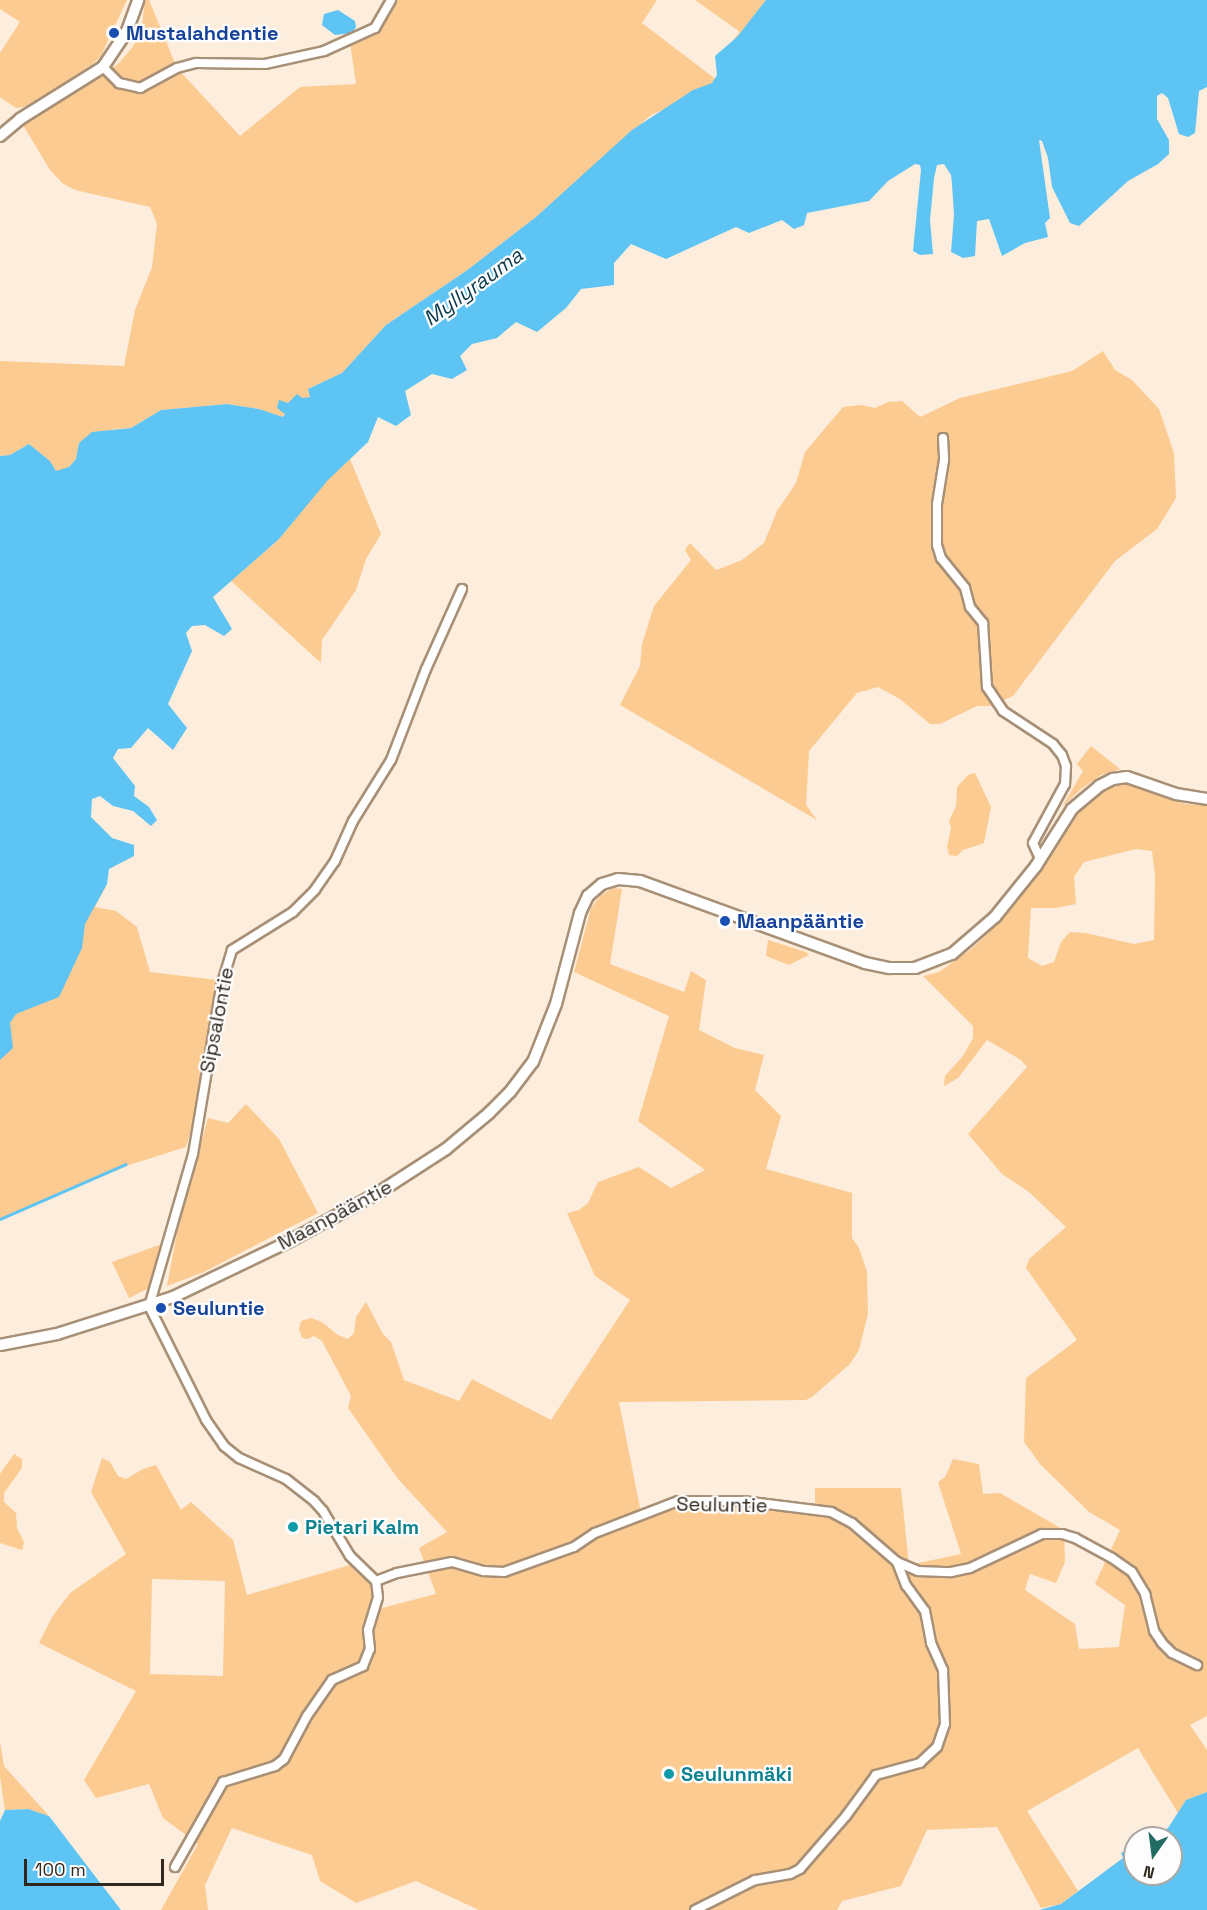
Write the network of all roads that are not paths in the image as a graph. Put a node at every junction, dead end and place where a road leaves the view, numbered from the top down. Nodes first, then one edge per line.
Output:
1 (138, 0) edge
2 (391, 0) edge
3 (103, 67) junction
4 (0, 136) edge
5 (943, 438) dead end
6 (462, 589) dead end
7 (1207, 799) edge
8 (1040, 859) junction
9 (149, 1306) junction
10 (0, 1345) edge
11 (897, 1562) junction
12 (376, 1581) junction
13 (1197, 1665) dead end
14 (175, 1868) dead end
15 (694, 1910) edge

1 - 3 street
2 - 3 street
3 - 4 street
5 - 8 street
6 - 9 street, Sipsalontie
7 - 8 street, Maanpääntie
8 - 9 street, Maanpääntie
9 - 10 street, Maanpääntie
9 - 12 street
11 - 12 street, Seuluntie
11 - 13 street
11 - 15 street, Seuluntie
12 - 14 street

